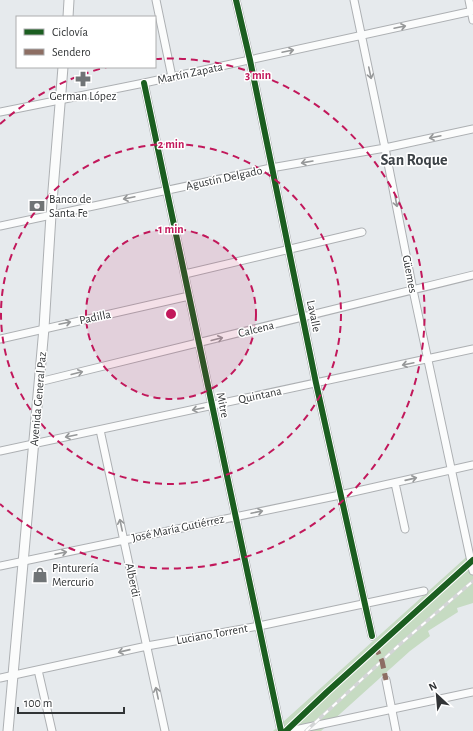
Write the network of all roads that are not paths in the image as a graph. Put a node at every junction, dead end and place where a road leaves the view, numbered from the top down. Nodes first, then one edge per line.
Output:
1 (69, 0) edge
2 (156, 0) edge
3 (236, 0) edge
4 (354, 0) edge
5 (469, 0) edge
6 (472, 11) edge
7 (68, 16) edge
8 (473, 20) edge
9 (362, 35) junction
10 (250, 60) junction
11 (63, 68) edge
12 (172, 77) junction
13 (144, 83) junction
14 (60, 99) junction
15 (0, 112) edge
16 (473, 129) edge
17 (385, 148) junction
18 (272, 168) junction
19 (167, 190) junction
20 (51, 215) junction
21 (0, 226) edge
22 (362, 232) dead end
23 (288, 250) junction
24 (185, 274) junction
25 (473, 275) edge
26 (413, 290) junction
27 (189, 296) junction
28 (303, 317) junction
29 (44, 328) junction
30 (0, 338) edge
31 (199, 344) junction
32 (473, 349) edge
33 (428, 360) junction
34 (39, 382) junction
35 (316, 384) junction
36 (212, 406) junction
37 (100, 430) junction
38 (34, 444) junction
39 (0, 451) edge
40 (473, 465) edge
41 (452, 470) junction
42 (395, 483) junction
43 (340, 495) junction
44 (236, 516) junction
45 (405, 529) dead end
46 (124, 539) junction
47 (23, 561) junction
48 (0, 566) edge
49 (473, 571) edge
50 (424, 591) dead end
51 (364, 603) junction
52 (259, 626) junction
53 (372, 636) dead end
54 (147, 646) junction
55 (38, 670) junction
56 (13, 676) junction
57 (0, 678) edge
58 (386, 680) dead end
59 (473, 692) edge
60 (392, 709) junction
61 (8, 731) edge
62 (52, 731) edge
63 (165, 731) edge
64 (281, 731) edge
65 (290, 731) edge
66 (396, 731) edge

1 - 7 main road
2 - 12 street
3 - 10 street, Lavalle
4 - 9 street, Güemes
5 - 6 street
6 - 8 street
9 -> 6 street, Martín Zapata
10 -> 9 street, Martín Zapata
9 -> 17 street, Güemes
10 - 12 street, Martín Zapata
10 - 18 street, Lavalle
11 - 14 main road, Avenida General Paz
12 - 13 street, Martín Zapata
13 - 14 street, Martín Zapata
13 - 19 street, Mitre
14 - 15 street, Martín Zapata
14 - 20 main road, Avenida General Paz
16 -> 17 street, Agustín Delgado
17 -> 18 street, Agustín Delgado
17 -> 26 street, Güemes
18 - 19 street, Agustín Delgado
18 - 23 street, Lavalle
19 -> 20 street, Agustín Delgado
19 - 24 street, Mitre
20 - 21 street, Agustín Delgado
20 - 29 main road, Avenida General Paz
22 - 23 street
23 - 24 street
23 - 28 street, Lavalle
24 - 27 street, Mitre
25 - 26 street, Calcena
26 - 28 street, Calcena
26 - 33 street, Güemes
29 -> 27 street, Padilla
27 - 31 street, Mitre
31 -> 28 street, Calcena
28 - 35 street, Lavalle
29 - 30 street, Padilla
29 - 34 main road, Avenida General Paz
34 -> 31 street, Calcena
31 - 36 street, Mitre
32 - 33 street, Quintana
33 -> 35 street, Quintana
33 - 41 street, Güemes
34 - 38 main road, Avenida General Paz
35 - 36 street, Quintana
35 - 43 street, Lavalle
36 -> 37 street, Quintana
36 - 44 street, Mitre
37 -> 38 street, Quintana
46 -> 37 street, Alberdi
38 - 39 street, Quintana
38 - 47 main road, Avenida General Paz
40 - 41 street, José María Gutiérrez
42 -> 41 street, José María Gutiérrez
41 - 49 street, Güemes
42 - 43 street, José María Gutiérrez
42 - 45 street
44 -> 43 street, José María Gutiérrez
43 - 51 street, Lavalle
44 - 46 street, José María Gutiérrez
44 - 52 street, Mitre
47 -> 46 street, José María Gutiérrez
46 - 54 street, Alberdi
47 - 48 street, José María Gutiérrez
47 - 56 main road, Avenida General Paz
50 - 51 street, Luciano Torrent
51 - 52 street, Luciano Torrent
51 - 53 street, Lavalle
52 - 54 street, Luciano Torrent
52 - 64 street, Mitre
54 -> 55 street, Luciano Torrent
63 -> 54 street, Alberdi
55 - 56 street, Luciano Torrent
55 - 62 street
56 - 57 street, Luciano Torrent
56 - 61 main road, Avenida General Paz
58 - 60 street
59 - 60 street
60 - 65 street
60 - 66 street

